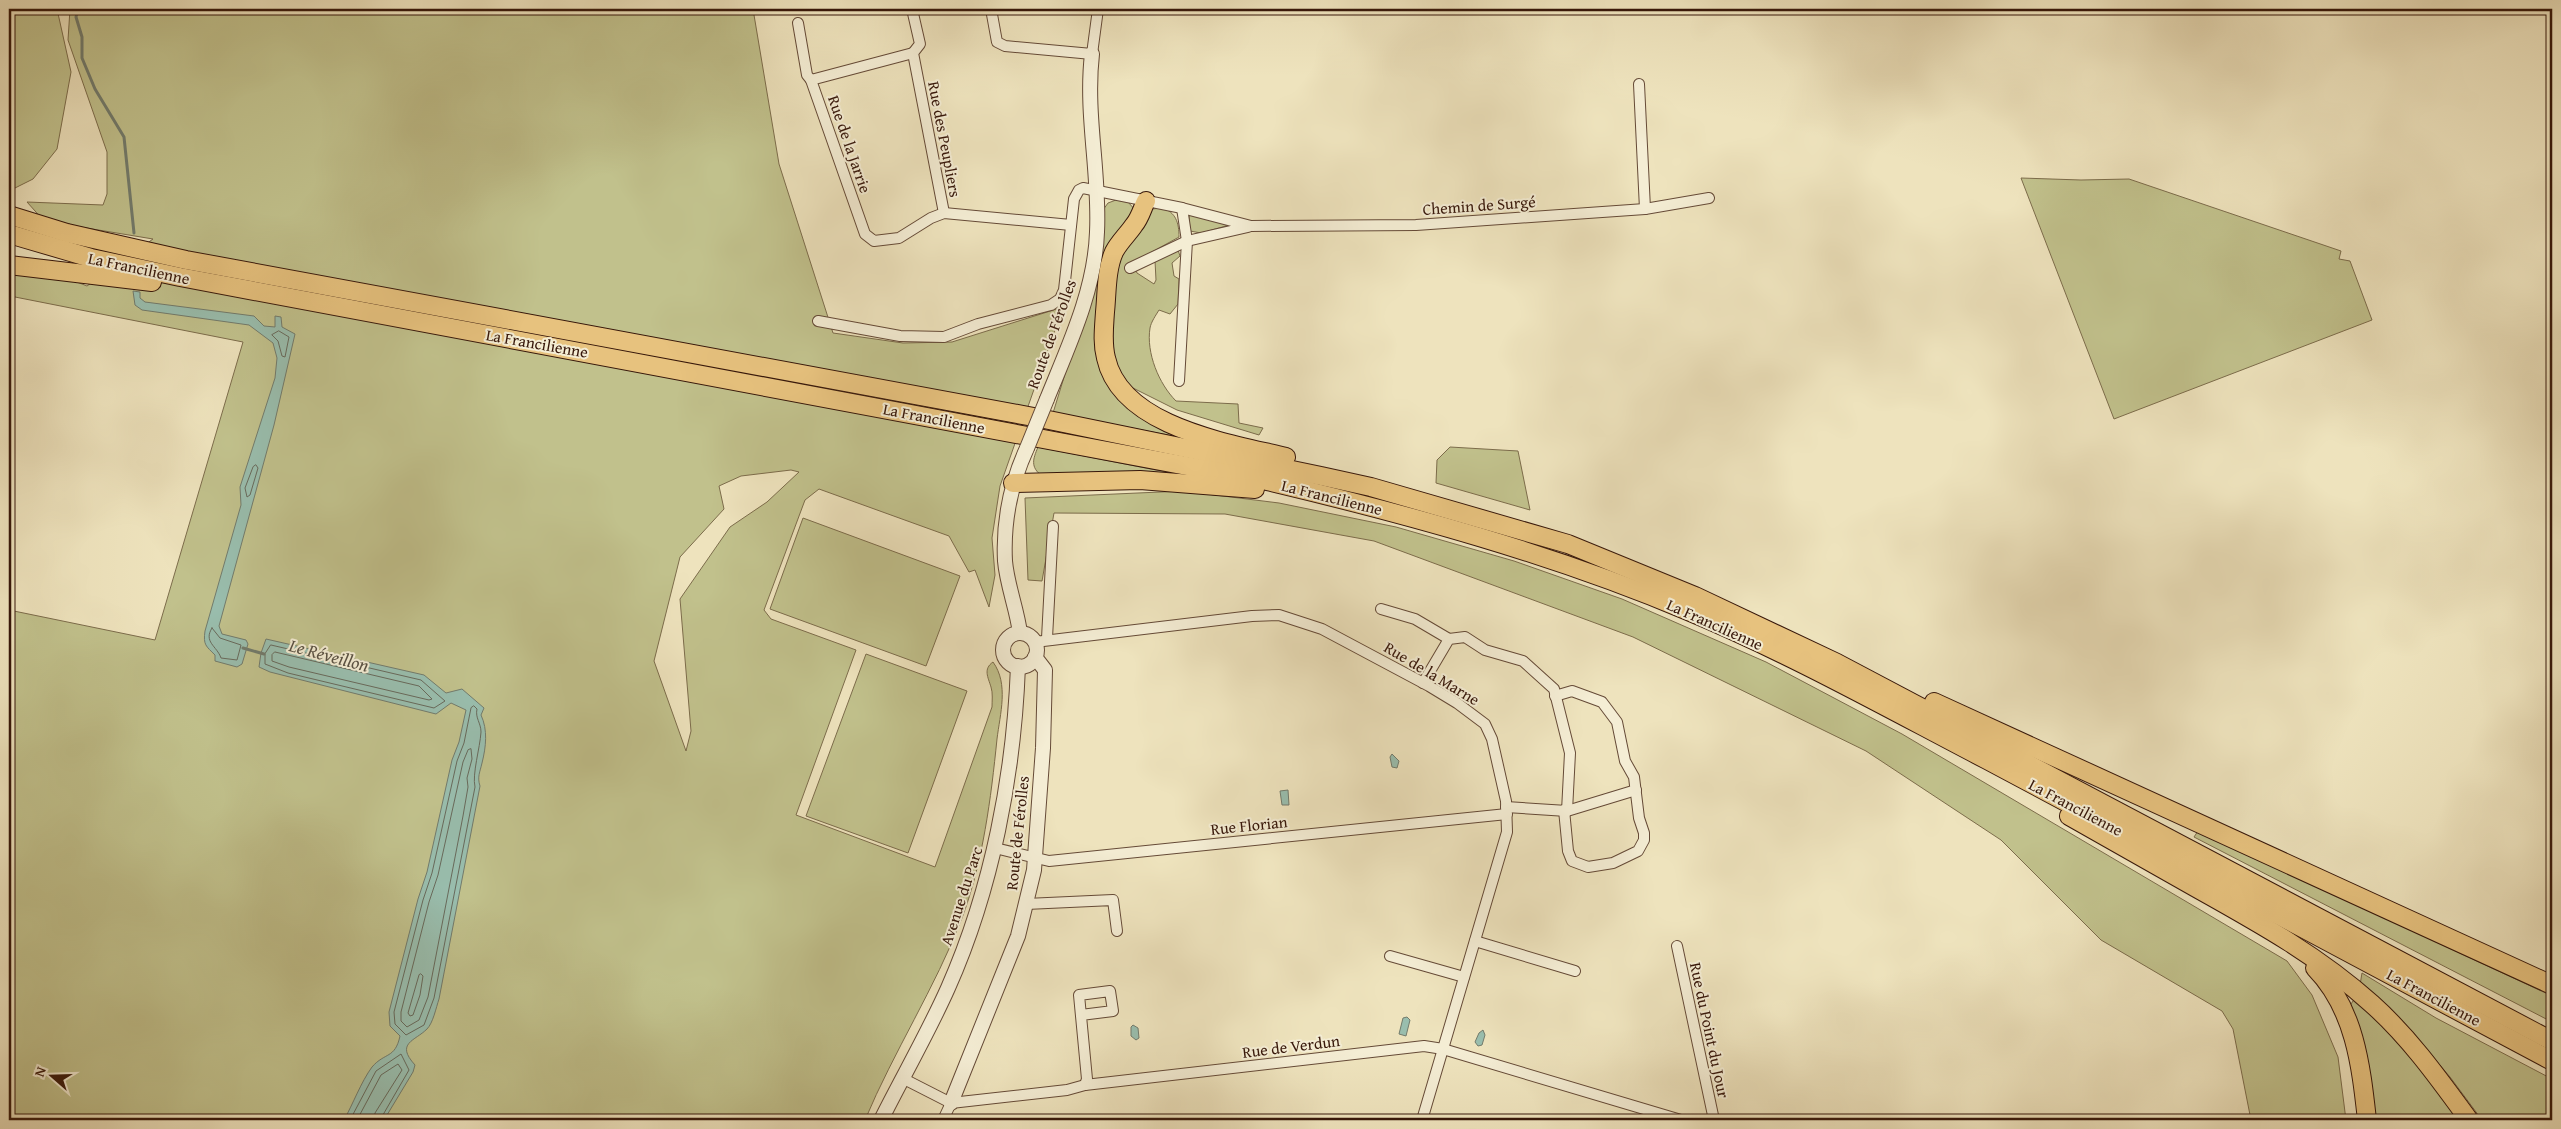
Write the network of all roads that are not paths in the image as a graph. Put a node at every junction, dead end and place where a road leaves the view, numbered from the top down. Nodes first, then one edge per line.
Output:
1 (912, 9) edge
2 (991, 9) edge
3 (1098, 9) edge
4 (798, 23) dead end
5 (913, 53) junction
6 (1092, 54) junction
7 (811, 80) junction
8 (1639, 84) dead end
9 (1096, 190) junction
10 (1709, 198) dead end
11 (1146, 201) junction
12 (1182, 208) junction
13 (1645, 209) junction
14 (944, 213) junction
15 (9, 215) edge
16 (1071, 225) junction
17 (1251, 226) junction
18 (9, 234) edge
19 (1187, 241) junction
20 (9, 265) edge
21 (1130, 268) dead end
22 (240, 288) junction
23 (818, 321) dead end
24 (1179, 381) dead end
25 (1013, 482) junction
26 (1371, 487) junction
27 (1361, 503) junction
28 (1052, 526) dead end
29 (1381, 608) dead end
30 (1020, 633) junction
31 (1449, 639) junction
32 (1041, 640) junction
33 (1035, 656) junction
34 (1837, 663) junction
35 (1018, 666) junction
36 (1423, 683) junction
37 (1556, 696) junction
38 (2029, 782) junction
39 (1636, 790) junction
40 (1565, 810) junction
41 (1507, 811) junction
42 (995, 848) junction
43 (1035, 857) junction
44 (1026, 904) junction
45 (1117, 931) dead end
46 (1475, 941) junction
47 (1677, 946) dead end
48 (2294, 946) junction
49 (1390, 956) dead end
50 (1575, 971) dead end
51 (1464, 977) junction
52 (2552, 985) edge
53 (1081, 1015) dead end
54 (2552, 1041) edge
55 (1443, 1049) junction
56 (2552, 1061) edge
57 (902, 1078) junction
58 (1085, 1085) junction
59 (951, 1103) junction
60 (881, 1120) edge
61 (943, 1120) edge
62 (1422, 1120) edge
63 (1681, 1120) edge
64 (1714, 1120) edge
65 (2367, 1120) edge
66 (2469, 1120) edge

1 - 5 street, Rue des Peupliers
2 - 6 street
3 - 6 street, Route de Férolles
4 - 7 street
5 - 7 street, Rue de la Jarrie
5 - 14 street, Rue des Peupliers
6 - 9 street, Route de Férolles
7 - 14 street, Rue de la Jarrie
8 - 13 street
9 - 11 street, Chemin de Surgé
9 - 16 street, Chemin de Surgé
9 - 25 street, Route de Férolles, bridge
10 - 13 street, Chemin de Surgé
11 - 12 street, Chemin de Surgé
11 - 26 highway
12 - 17 street, Chemin de Surgé
12 - 19 street
13 - 17 street, Chemin de Surgé
14 - 16 street, Rue des Peupliers
15 - 26 highway, La Francilienne
16 - 23 street, Chemin de Surgé
17 - 19 street, Chemin de Surgé
18 - 22 highway, La Francilienne
19 - 21 street, Chemin de Surgé
19 - 24 street
20 - 22 highway
22 - 27 highway, La Francilienne
25 - 27 highway
25 - 30 street, Route de Férolles
26 - 34 highway, La Francilienne
27 - 38 highway, La Francilienne
28 - 32 street
29 - 31 street
30 - 32 street
30 - 35 street
31 - 36 street
31 - 37 street
32 - 33 street
32 - 36 street, Rue de la Marne
33 - 35 street
33 - 43 street, Route de Férolles
34 - 52 highway
34 - 54 highway, La Francilienne
35 - 42 street, Avenue du Parc
36 - 41 street, Rue de la Marne
37 - 39 street
37 - 40 street
38 - 48 highway
38 - 56 highway, La Francilienne
39 - 40 street, Rue Florian
39 - 40 street
40 - 41 street, Rue Florian
41 - 43 street, Rue Florian
41 - 46 street, Rue de la Marne
42 - 43 street, Rue Florian
42 - 57 street, Avenue du Parc
43 - 44 street, Route de Férolles
44 - 45 street
44 - 59 street, Route de Férolles
46 - 50 street
46 - 51 street, Rue de la Marne
47 - 64 street, Rue du Point du Jour
48 - 65 highway
48 - 66 highway
49 - 51 street
51 - 55 street, Rue de la Marne
53 - 58 street
55 - 58 street, Rue de Verdun
55 - 62 street, Rue de la Marne
55 - 63 street, Rue de Verdun
57 - 59 street
57 - 60 street, Avenue du Parc
58 - 59 street, Rue de Verdun
59 - 61 street, Route de Férolles

